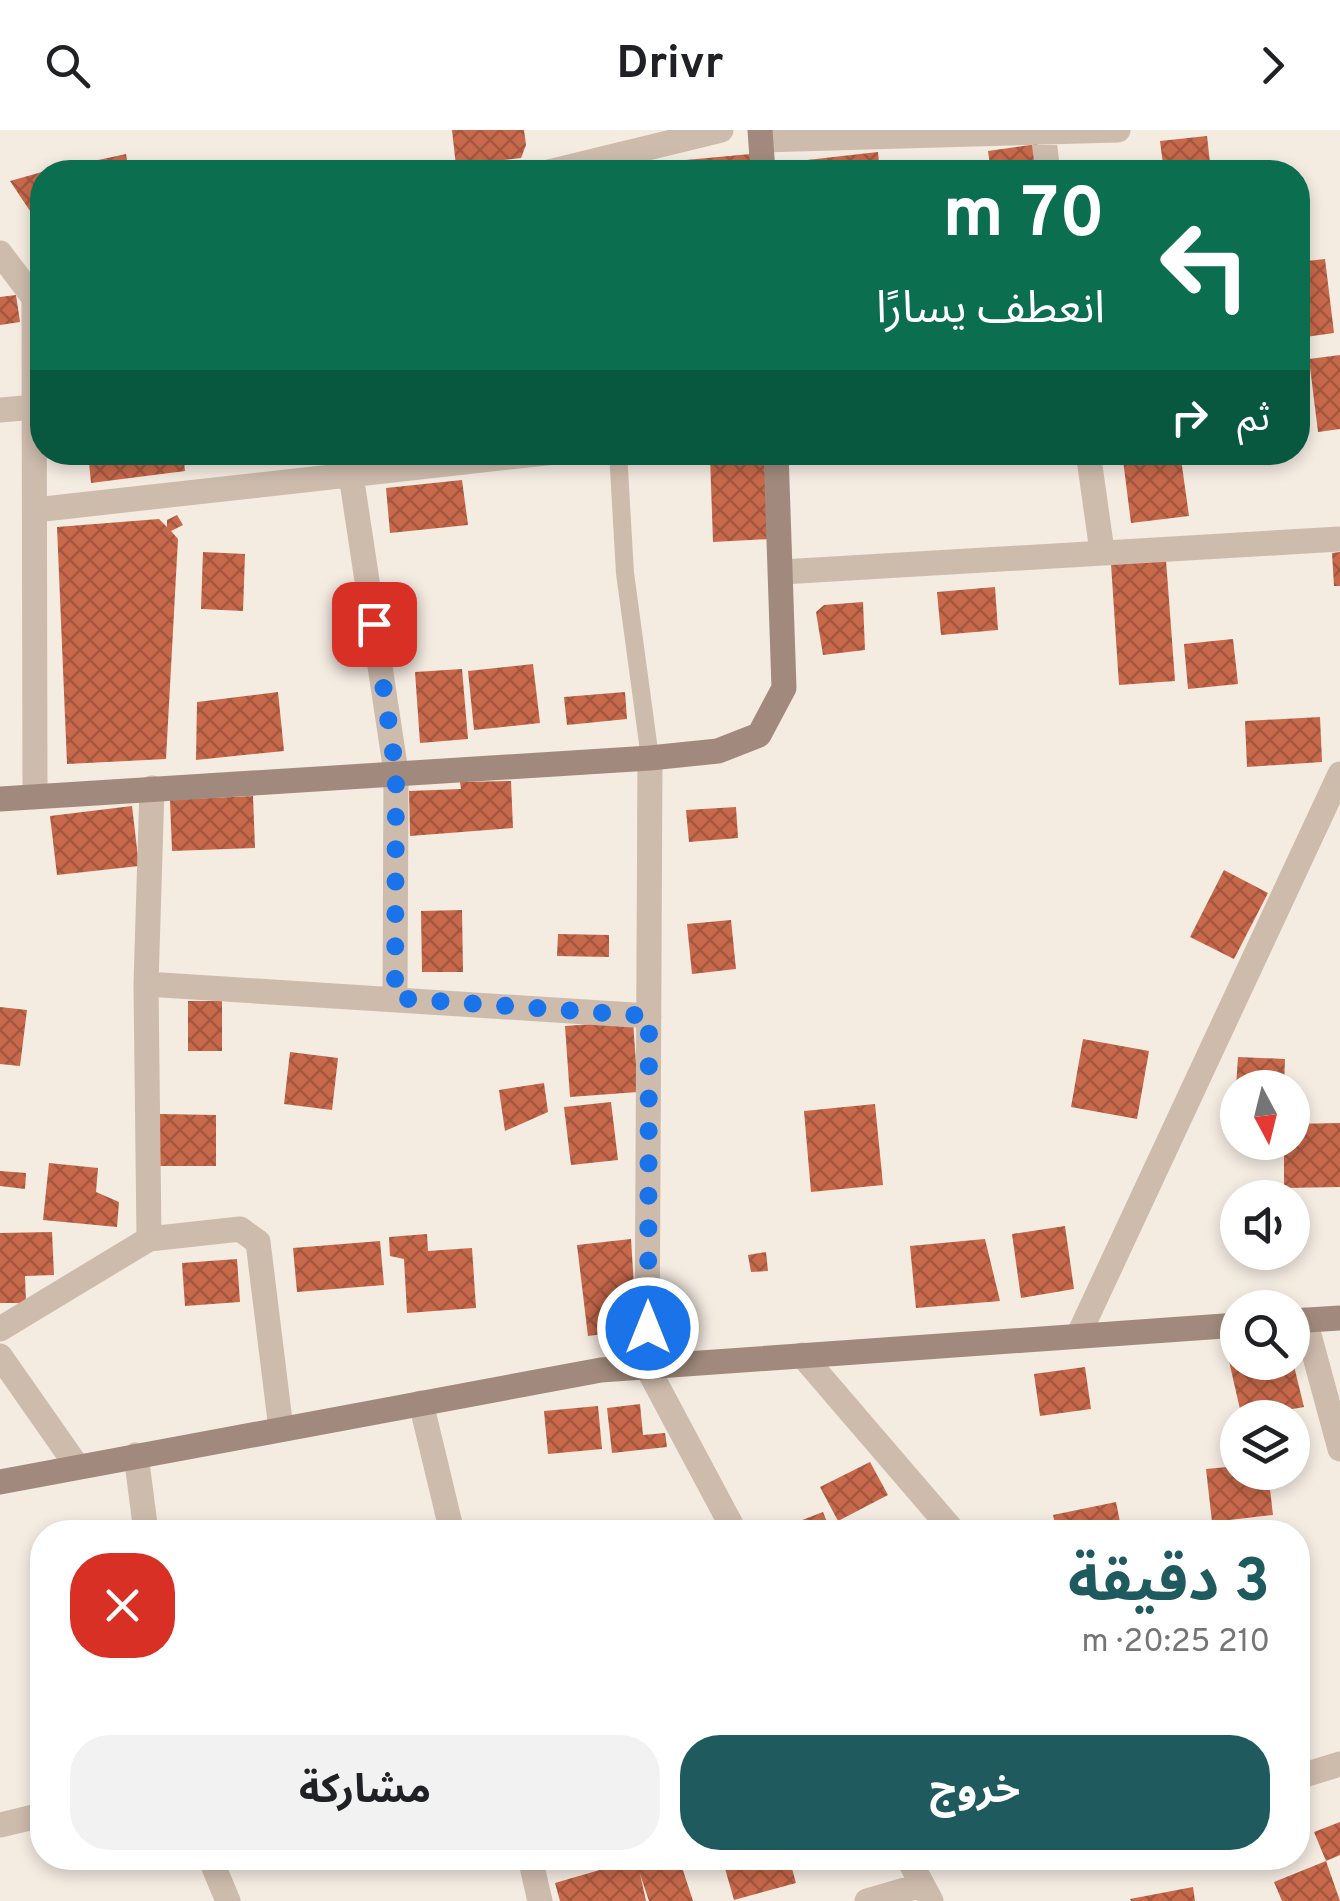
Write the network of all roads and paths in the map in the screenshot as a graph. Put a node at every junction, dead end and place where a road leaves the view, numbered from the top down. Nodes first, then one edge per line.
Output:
1 (721, 130) edge
2 (1118, 130) edge
3 (1043, 133) junction
4 (760, 135) edge
5 (598, 160) edge
6 (762, 160) edge
7 (1046, 160) edge
8 (0, 253) edge
9 (30, 288) edge
10 (30, 407) edge
11 (0, 410) edge
12 (35, 465) edge
13 (403, 465) edge
14 (619, 465) edge
15 (777, 465) edge
16 (1090, 465) edge
17 (352, 475) junction
18 (35, 510) junction
19 (1340, 539) edge
20 (1102, 551) junction
21 (782, 572) junction
22 (650, 758) junction
23 (396, 772) junction
24 (1340, 774) edge
25 (152, 788) junction
26 (35, 796) junction
27 (0, 799) edge
28 (146, 984) junction
29 (395, 998) junction
30 (649, 1016) junction
31 (150, 1239) junction
32 (1340, 1318) edge
33 (1310, 1319) edge
34 (1220, 1326) edge
35 (0, 1329) edge
36 (1078, 1336) junction
37 (1310, 1355) edge
38 (0, 1356) edge
39 (802, 1356) junction
40 (647, 1367) junction
41 (421, 1403) junction
42 (280, 1428) junction
43 (1340, 1449) edge
44 (136, 1456) junction
45 (77, 1466) junction
46 (0, 1482) edge
47 (144, 1520) edge
48 (449, 1520) edge
49 (729, 1520) edge
50 (944, 1520) edge
51 (1340, 1764) edge
52 (1310, 1773) edge
53 (30, 1819) edge
54 (0, 1825) edge
55 (215, 1870) edge
56 (533, 1870) edge
57 (914, 1870) edge
58 (926, 1893) edge
59 (228, 1901) edge
60 (540, 1901) edge
61 (867, 1901) edge

1 - 5 street
2 - 3 street
3 - 4 street
3 - 7 street
4 - 6 street
8 - 9 street
10 - 11 street
12 - 18 street
13 - 17 street
14 - 22 lane
15 - 21 street
16 - 20 street
17 - 18 street
17 - 23 street
18 - 26 street
19 - 20 street
20 - 21 street
21 - 22 street
22 - 23 street
22 - 30 street
23 - 25 street
23 - 29 street
24 - 36 street
25 - 26 street
25 - 28 street
26 - 27 street
28 - 29 street
28 - 31 street
29 - 30 street
30 - 40 street
31 - 35 street
31 - 42 street
32 - 33 street
34 - 36 street
36 - 39 street
37 - 43 street
38 - 45 street
39 - 40 street
39 - 50 street
40 - 41 street
40 - 49 street
41 - 42 street
41 - 48 street
42 - 44 street
44 - 45 street
44 - 47 street
45 - 46 street
51 - 52 street
53 - 54 street
55 - 59 street
56 - 60 street
57 - 58 street
58 - 61 street

